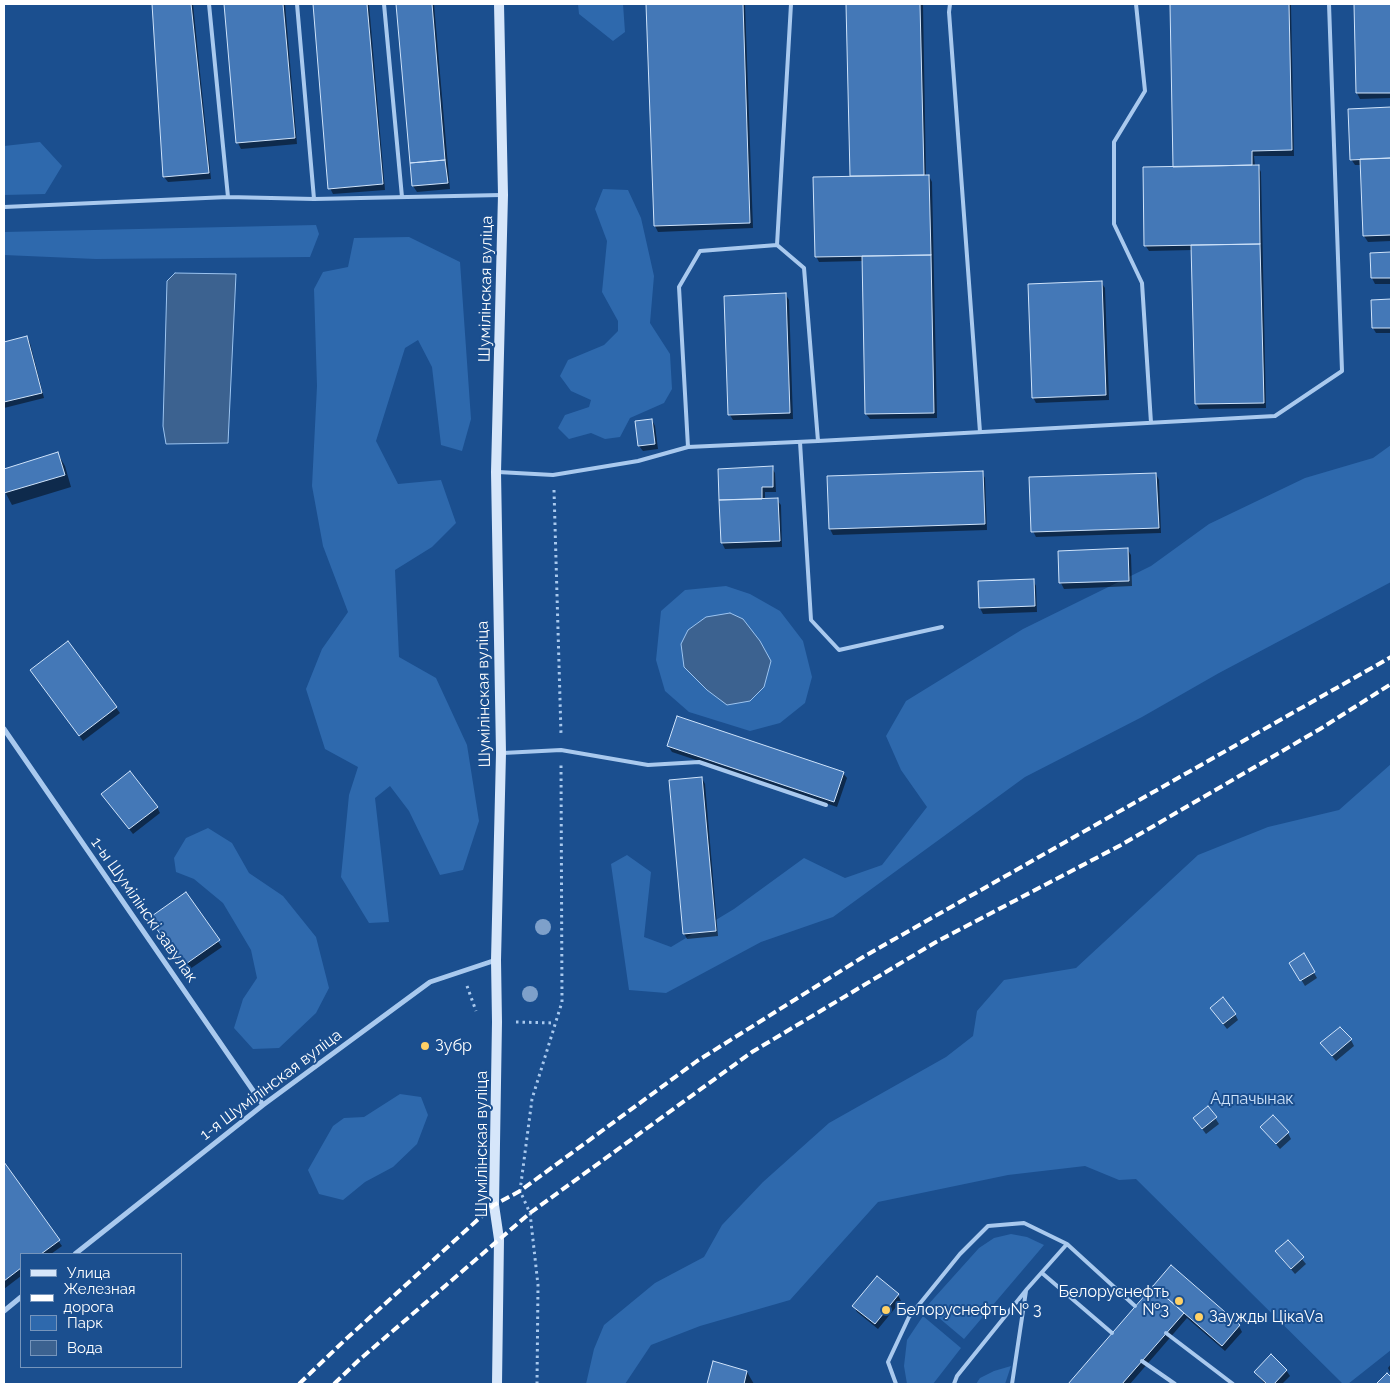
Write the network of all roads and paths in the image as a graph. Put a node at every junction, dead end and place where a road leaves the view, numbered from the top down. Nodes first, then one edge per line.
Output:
1 (209, 4) edge
2 (297, 4) edge
3 (384, 4) edge
4 (499, 4) edge
5 (791, 4) edge
6 (950, 4) edge
7 (1136, 4) edge
8 (1329, 4) edge
9 (503, 195) junction
10 (402, 197) junction
11 (228, 198) junction
12 (314, 199) junction
13 (4, 206) edge
14 (777, 245) junction
15 (1151, 423) junction
16 (980, 432) junction
17 (800, 442) junction
18 (818, 442) junction
19 (688, 446) junction
20 (496, 472) junction
21 (553, 475) junction
22 (942, 627) dead end
23 (4, 729) edge
24 (561, 750) junction
25 (501, 753) junction
26 (826, 805) dead end
27 (496, 960) junction
28 (462, 971) junction
29 (476, 1013) dead end
30 (514, 1022) dead end
31 (555, 1023) junction
32 (263, 1105) junction
33 (1066, 1244) junction
34 (76, 1253) edge
35 (1042, 1272) junction
36 (1027, 1289) junction
37 (20, 1298) edge
38 (1135, 1306) dead end
39 (4, 1311) edge
40 (1112, 1333) dead end
41 (1166, 1333) dead end
42 (1142, 1361) dead end
43 (497, 1384) edge
44 (537, 1384) edge
45 (896, 1384) edge
46 (954, 1384) edge
47 (1012, 1384) edge
48 (1175, 1384) edge
49 (1233, 1384) edge

1 - 11 lane
2 - 12 lane
3 - 10 lane
4 - 9 main road, Шумілінская вуліца
5 - 14 lane
6 - 16 lane
7 - 15 lane
8 - 15 lane
9 - 10 lane
9 - 20 main road, Шумілінская вуліца
10 - 12 lane
11 - 12 lane
11 - 13 lane
14 - 18 lane
14 - 19 lane
15 - 16 lane
16 - 18 lane
17 - 18 lane
17 - 19 lane
17 - 22 lane
19 - 21 lane
20 - 21 lane
20 - 25 main road, Шумілінская вуліца
21 - 24 path
23 - 32 street, 1-ы Шумілінскі завулак
24 - 25 lane
24 - 26 lane
24 - 31 path
25 - 27 main road, Шумілінская вуліца
27 - 28 street, 1-я Шумілінская вуліца
27 - 43 main road, Шумілінская вуліца
28 - 29 path
28 - 32 street, 1-я Шумілінская вуліца
30 - 31 path
31 - 44 path
32 - 34 street, 1-я Шумілінская вуліца
33 - 35 lane
33 - 38 lane
33 - 45 lane
35 - 36 lane
35 - 40 lane
36 - 46 lane
36 - 47 lane
37 - 39 street
41 - 49 lane
42 - 48 lane

